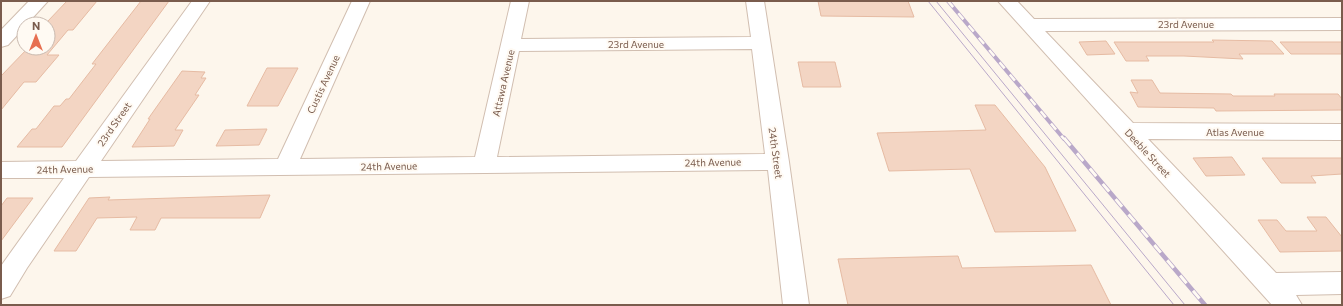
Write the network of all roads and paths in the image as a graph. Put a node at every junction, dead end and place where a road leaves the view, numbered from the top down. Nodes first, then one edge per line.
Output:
1 (39, 1) edge
2 (201, 1) edge
3 (361, 1) edge
4 (520, 1) edge
5 (755, 1) edge
6 (1007, 1) edge
7 (1342, 24) edge
8 (1030, 25) junction
9 (1, 41) edge
10 (761, 43) junction
11 (511, 45) junction
12 (1128, 131) junction
13 (1342, 132) edge
14 (778, 162) junction
15 (484, 165) junction
16 (285, 167) junction
17 (83, 169) junction
18 (1, 170) edge
19 (1269, 284) junction
20 (1342, 284) edge
21 (1, 288) edge
22 (796, 305) edge
23 (1289, 305) edge

1 - 9 street
2 - 17 street, 23rd Street
3 - 16 street, Custis Avenue
4 - 11 street, Attawa Avenue
5 - 10 street, 24th Street
6 - 8 street, Deeble Street
7 - 8 street, 23rd Avenue
8 - 12 street, Deeble Street
10 - 11 street, 23rd Avenue
10 - 14 street, 24th Street
11 - 15 street, Attawa Avenue
12 - 13 street, Atlas Avenue
12 - 19 street, Deeble Street
14 - 15 street, 24th Avenue
14 - 22 street, 24th Street
15 - 16 street, 24th Avenue
16 - 17 street, 24th Avenue
17 - 18 street, 24th Avenue
17 - 21 street, 23rd Street
19 - 20 street
19 - 23 street, Deeble Street

